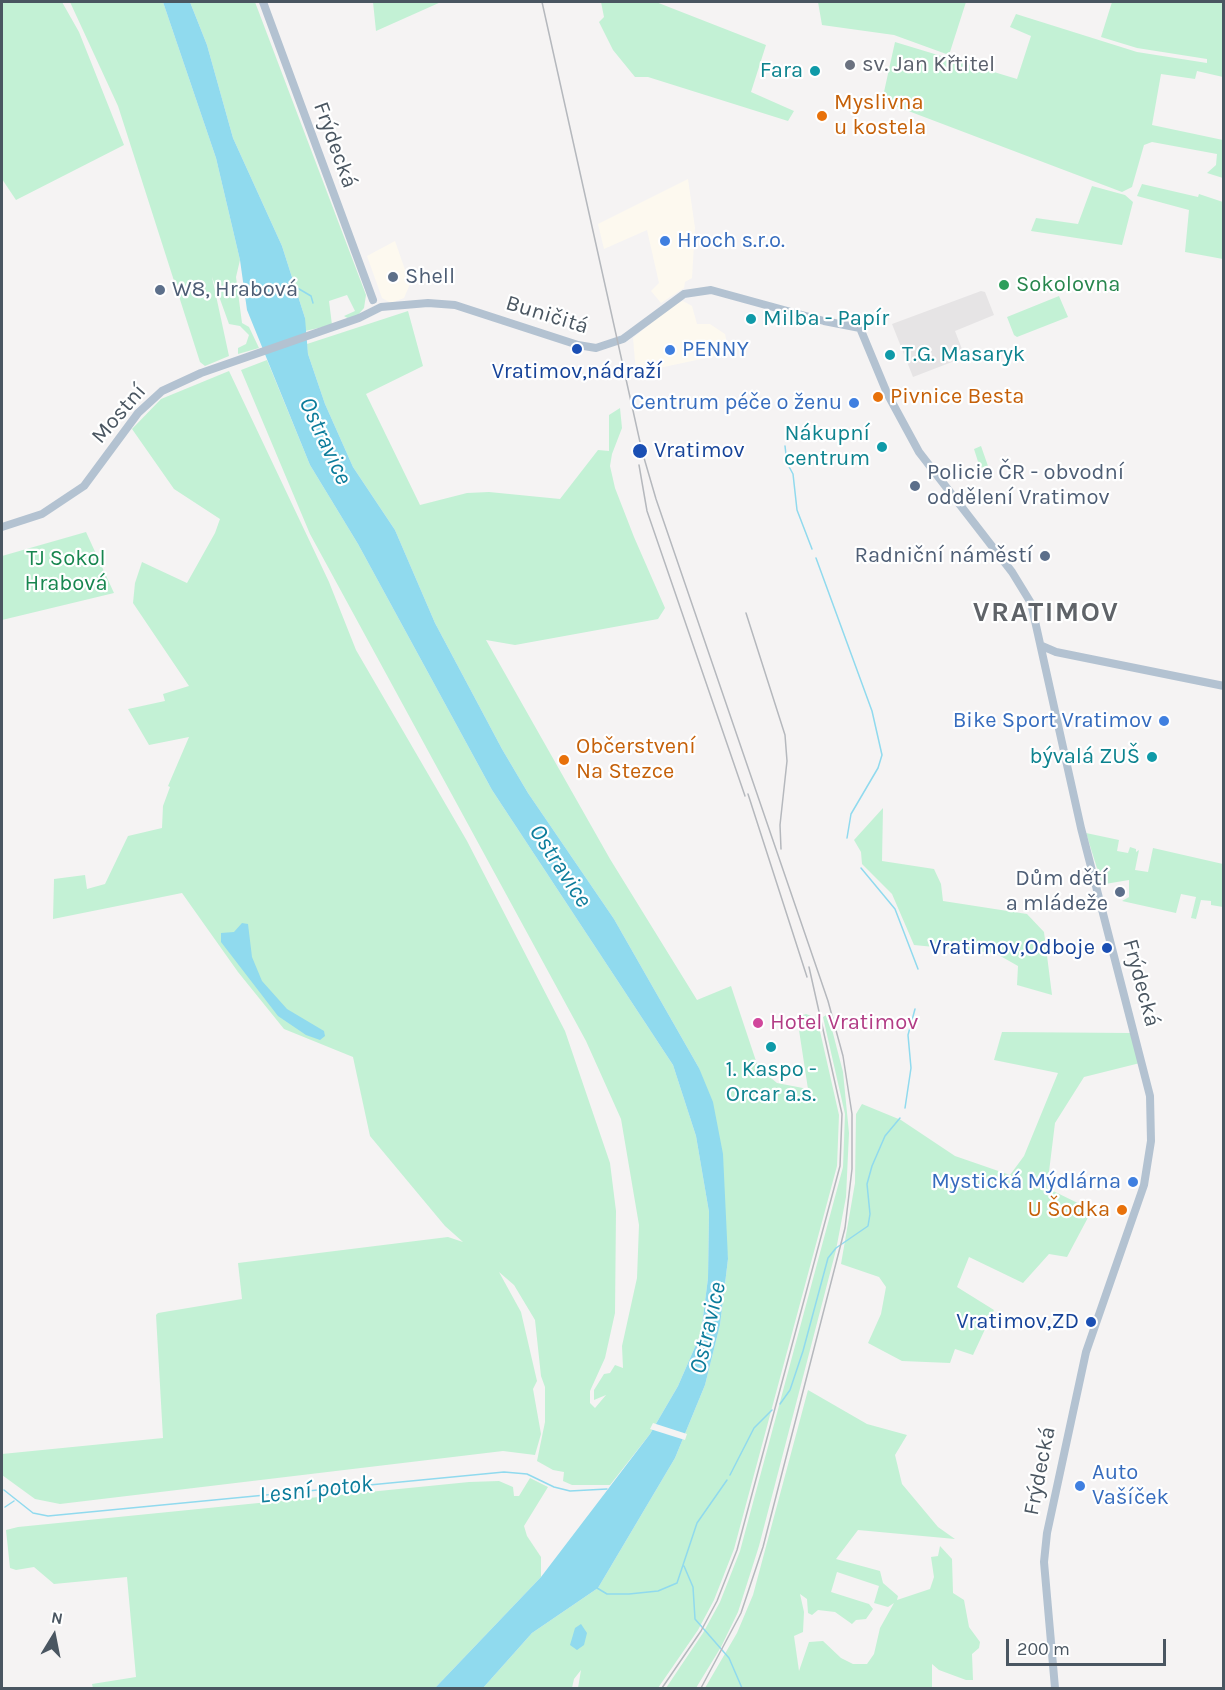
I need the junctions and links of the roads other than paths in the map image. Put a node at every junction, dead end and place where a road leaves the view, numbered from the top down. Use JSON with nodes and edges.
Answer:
{"nodes":[{"id":1,"x":263,"y":2,"type":"edge"},
{"id":2,"x":373,"y":300,"type":"junction"},
{"id":3,"x":381,"y":307,"type":"junction"},
{"id":4,"x":372,"y":310,"type":"junction"},
{"id":5,"x":861,"y":330,"type":"joint"},
{"id":6,"x":2,"y":527,"type":"edge"},
{"id":7,"x":1042,"y":646,"type":"junction"},
{"id":8,"x":1224,"y":686,"type":"edge"},
{"id":9,"x":1055,"y":1689,"type":"edge"}],
"edges":[{"from":1,"to":2,"type":"main road","name":"Frýdecká"},
{"from":2,"to":3,"type":"main road"},
{"from":2,"to":4,"type":"main road"},
{"from":3,"to":4,"type":"main road"},
{"from":3,"to":5,"type":"main road","name":"Buničitá"},
{"from":4,"to":6,"type":"main road","name":"Mostní"},
{"from":5,"to":7,"type":"main road","name":"Frýdecká"},
{"from":7,"to":8,"type":"main road"},
{"from":7,"to":9,"type":"main road","name":"Frýdecká"}]}
